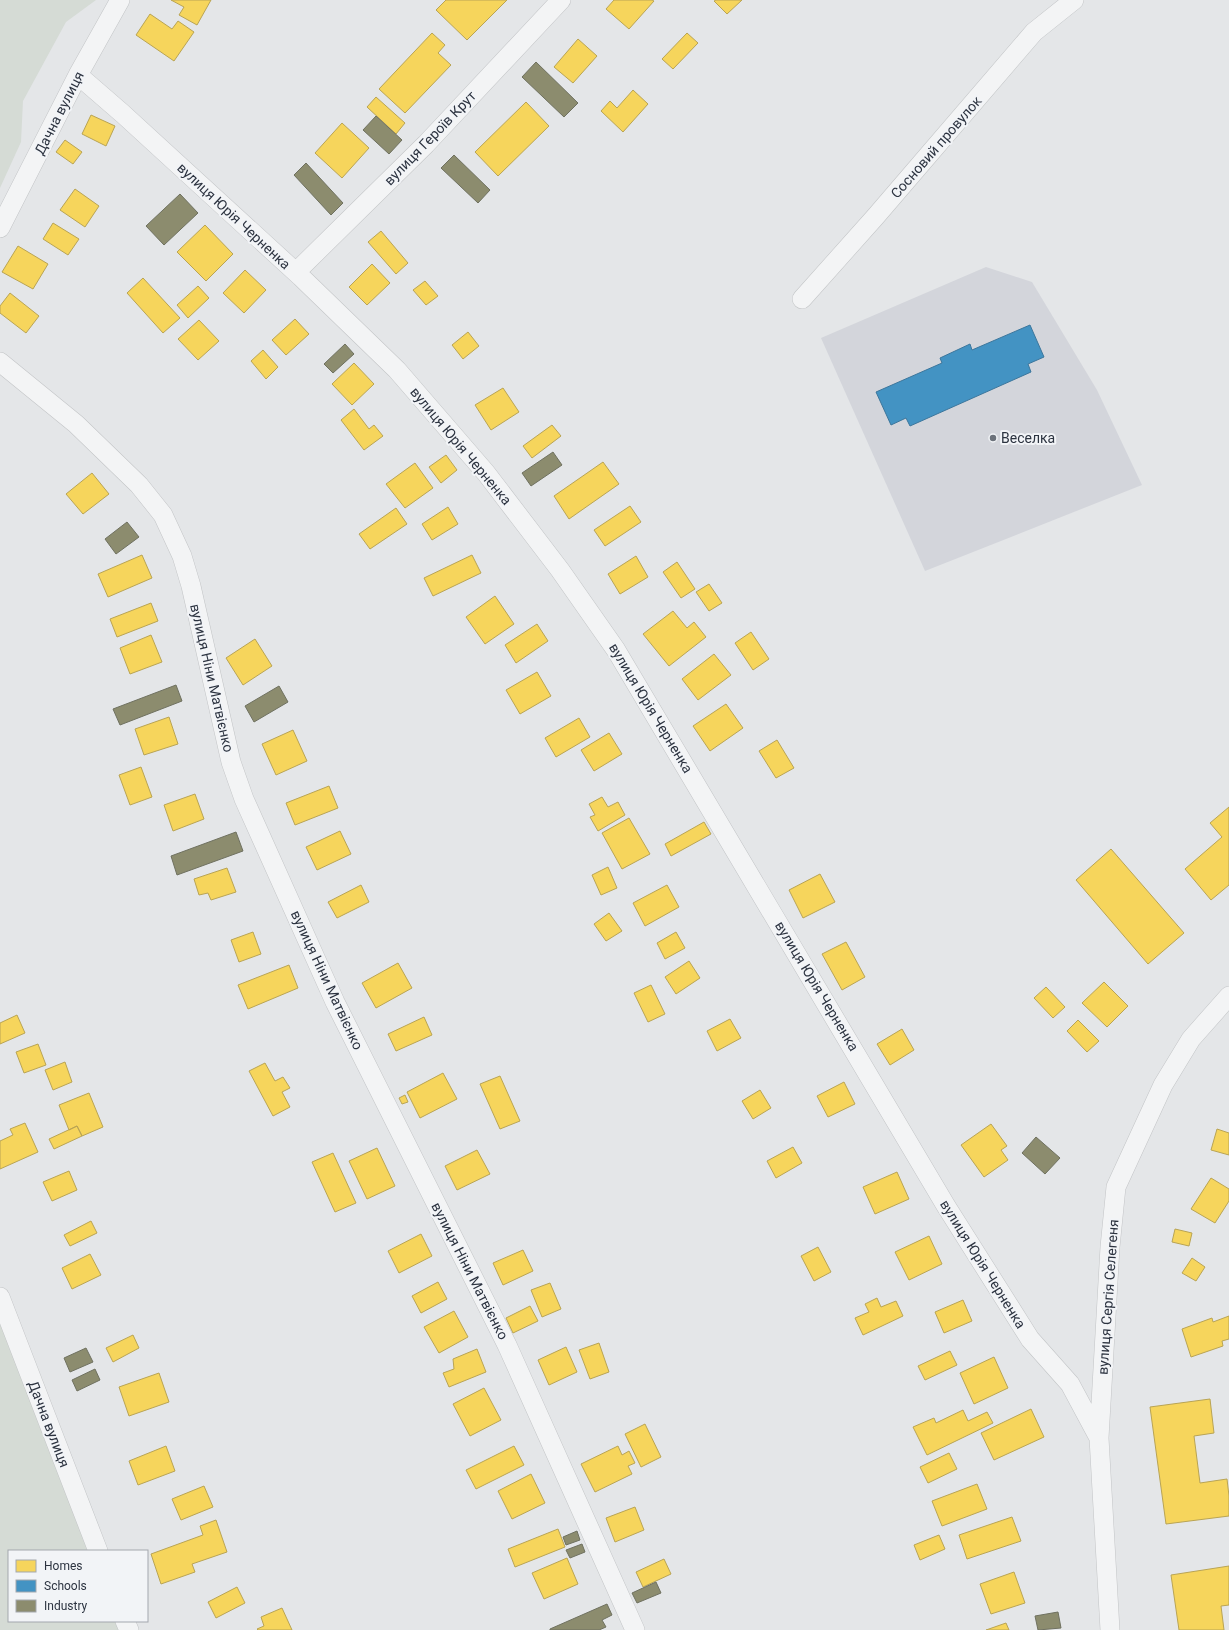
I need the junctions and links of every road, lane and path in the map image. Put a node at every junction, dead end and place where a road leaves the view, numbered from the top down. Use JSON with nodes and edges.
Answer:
{"nodes":[{"id":1,"x":120,"y":0,"type":"edge"},
{"id":2,"x":561,"y":0,"type":"edge"},
{"id":3,"x":1074,"y":0,"type":"edge"},
{"id":4,"x":78,"y":76,"type":"junction"},
{"id":5,"x":0,"y":228,"type":"edge"},
{"id":6,"x":296,"y":272,"type":"junction"},
{"id":7,"x":802,"y":299,"type":"dead end"},
{"id":8,"x":0,"y":362,"type":"edge"},
{"id":9,"x":1229,"y":996,"type":"edge"},
{"id":10,"x":0,"y":1297,"type":"edge"},
{"id":11,"x":1099,"y":1438,"type":"junction"},
{"id":12,"x":98,"y":1550,"type":"edge"},
{"id":13,"x":635,"y":1630,"type":"edge"},
{"id":14,"x":1110,"y":1630,"type":"edge"}],
"edges":[{"from":1,"to":4,"type":"street","name":"Дачна вулиця"},
{"from":2,"to":6,"type":"street","name":"вулиця Героїв Крут"},
{"from":3,"to":7,"type":"street","name":"Сосновий провулок"},
{"from":4,"to":5,"type":"street","name":"Дачна вулиця"},
{"from":4,"to":6,"type":"street","name":"вулиця Юрія Черненка"},
{"from":6,"to":11,"type":"street","name":"вулиця Юрія Черненка"},
{"from":8,"to":13,"type":"street","name":"вулиця Ніни Матвієнко"},
{"from":9,"to":11,"type":"street","name":"вулиця Сергія Селегеня"},
{"from":10,"to":12,"type":"street","name":"Дачна вулиця"},
{"from":11,"to":14,"type":"street","name":"вулиця Сергія Селегеня"}]}
